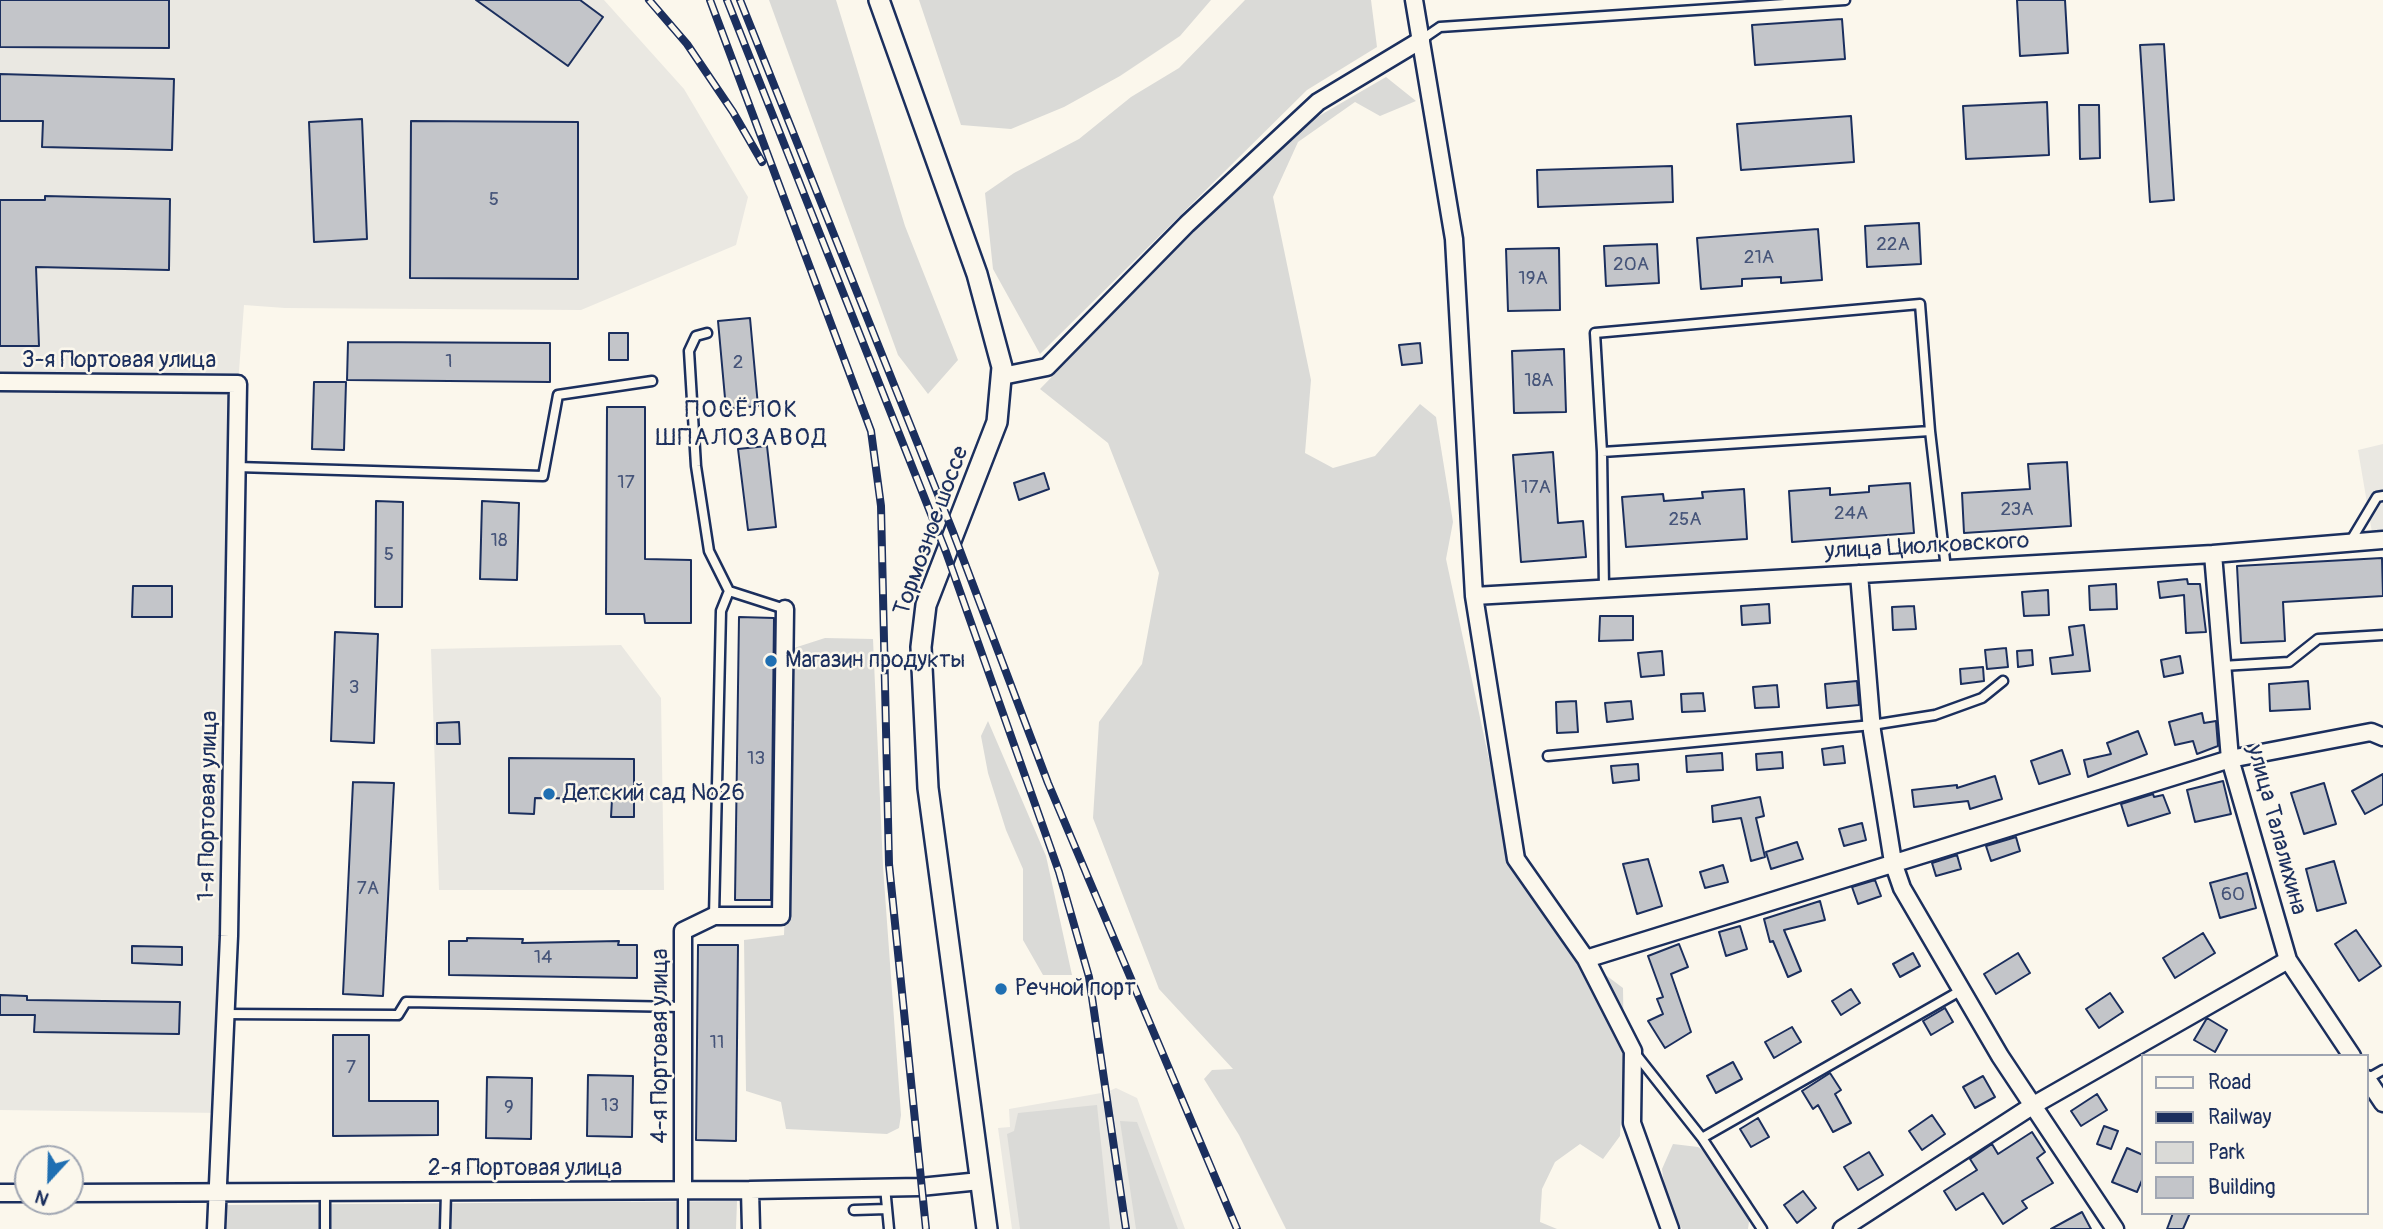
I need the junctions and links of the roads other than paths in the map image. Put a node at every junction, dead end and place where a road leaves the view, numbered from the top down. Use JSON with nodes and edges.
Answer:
{"nodes":[{"id":1,"x":879,"y":0,"type":"edge"},
{"id":2,"x":1414,"y":0,"type":"edge"},
{"id":3,"x":1845,"y":0,"type":"edge"},
{"id":4,"x":1421,"y":40,"type":"junction"},
{"id":5,"x":707,"y":333,"type":"dead end"},
{"id":6,"x":1002,"y":376,"type":"junction"},
{"id":7,"x":652,"y":382,"type":"dead end"},
{"id":8,"x":0,"y":383,"type":"edge"},
{"id":9,"x":238,"y":384,"type":"joint"},
{"id":10,"x":1930,"y":431,"type":"junction"},
{"id":11,"x":1602,"y":452,"type":"junction"},
{"id":12,"x":237,"y":467,"type":"junction"},
{"id":13,"x":2383,"y":496,"type":"edge"},
{"id":14,"x":2383,"y":540,"type":"edge"},
{"id":15,"x":2348,"y":545,"type":"junction"},
{"id":16,"x":2213,"y":555,"type":"junction"},
{"id":17,"x":1946,"y":569,"type":"junction"},
{"id":18,"x":1859,"y":574,"type":"junction"},
{"id":19,"x":1604,"y":588,"type":"junction"},
{"id":20,"x":729,"y":591,"type":"junction"},
{"id":21,"x":1474,"y":596,"type":"junction"},
{"id":22,"x":785,"y":609,"type":"joint"},
{"id":23,"x":2383,"y":635,"type":"edge"},
{"id":24,"x":2222,"y":666,"type":"junction"},
{"id":25,"x":2003,"y":681,"type":"dead end"},
{"id":26,"x":1872,"y":725,"type":"junction"},
{"id":27,"x":2383,"y":737,"type":"edge"},
{"id":28,"x":1548,"y":756,"type":"dead end"},
{"id":29,"x":2230,"y":759,"type":"junction"},
{"id":30,"x":1893,"y":862,"type":"junction"},
{"id":31,"x":714,"y":916,"type":"junction"},
{"id":32,"x":1586,"y":959,"type":"junction"},
{"id":33,"x":2288,"y":960,"type":"junction"},
{"id":34,"x":1960,"y":991,"type":"junction"},
{"id":35,"x":683,"y":1007,"type":"junction"},
{"id":36,"x":225,"y":1014,"type":"junction"},
{"id":37,"x":1633,"y":1051,"type":"junction"},
{"id":38,"x":2351,"y":1054,"type":"edge"},
{"id":39,"x":2369,"y":1082,"type":"edge"},
{"id":40,"x":2383,"y":1103,"type":"edge"},
{"id":41,"x":2032,"y":1106,"type":"junction"},
{"id":42,"x":1702,"y":1138,"type":"junction"},
{"id":43,"x":980,"y":1181,"type":"junction"},
{"id":44,"x":885,"y":1187,"type":"junction"},
{"id":45,"x":750,"y":1190,"type":"junction"},
{"id":46,"x":683,"y":1191,"type":"junction"},
{"id":47,"x":446,"y":1192,"type":"junction"},
{"id":48,"x":84,"y":1193,"type":"edge"},
{"id":49,"x":325,"y":1193,"type":"junction"},
{"id":50,"x":217,"y":1194,"type":"junction"},
{"id":51,"x":887,"y":1209,"type":"junction"},
{"id":52,"x":854,"y":1210,"type":"dead end"},
{"id":53,"x":216,"y":1229,"type":"edge"},
{"id":54,"x":325,"y":1229,"type":"edge"},
{"id":55,"x":445,"y":1229,"type":"edge"},
{"id":56,"x":683,"y":1229,"type":"edge"},
{"id":57,"x":751,"y":1229,"type":"edge"},
{"id":58,"x":889,"y":1229,"type":"edge"},
{"id":59,"x":986,"y":1229,"type":"edge"},
{"id":60,"x":1671,"y":1229,"type":"edge"},
{"id":61,"x":1762,"y":1229,"type":"edge"},
{"id":62,"x":1842,"y":1229,"type":"edge"},
{"id":63,"x":2115,"y":1229,"type":"edge"}],
"edges":[{"from":1,"to":6,"type":"street","name":"Тормозное шоссе"},
{"from":2,"to":4,"type":"street"},
{"from":3,"to":4,"type":"lane"},
{"from":4,"to":6,"type":"street"},
{"from":4,"to":21,"type":"street"},
{"from":5,"to":20,"type":"lane"},
{"from":6,"to":43,"type":"street","name":"Тормозное шоссе"},
{"from":7,"to":12,"type":"lane"},
{"from":8,"to":9,"type":"street","name":"3-я Портовая улица"},
{"from":9,"to":12,"type":"street","name":"1-я Портовая улица"},
{"from":10,"to":11,"type":"lane"},
{"from":10,"to":11,"type":"lane"},
{"from":10,"to":17,"type":"lane"},
{"from":11,"to":19,"type":"lane"},
{"from":12,"to":36,"type":"street","name":"1-я Портовая улица"},
{"from":13,"to":15,"type":"lane"},
{"from":14,"to":15,"type":"street","name":"улица Циолковского"},
{"from":15,"to":16,"type":"street","name":"улица Циолковского"},
{"from":16,"to":17,"type":"street","name":"улица Циолковского"},
{"from":16,"to":24,"type":"street","name":"улица Талалихина"},
{"from":17,"to":18,"type":"street","name":"улица Циолковского"},
{"from":18,"to":19,"type":"street","name":"улица Циолковского"},
{"from":18,"to":26,"type":"street"},
{"from":19,"to":21,"type":"street","name":"улица Циолковского"},
{"from":20,"to":22,"type":"lane"},
{"from":20,"to":31,"type":"lane"},
{"from":21,"to":32,"type":"street"},
{"from":22,"to":31,"type":"street","name":"4-я Портовая улица"},
{"from":23,"to":24,"type":"lane"},
{"from":24,"to":29,"type":"street","name":"улица Талалихина"},
{"from":25,"to":26,"type":"lane"},
{"from":26,"to":28,"type":"lane"},
{"from":26,"to":30,"type":"street"},
{"from":27,"to":29,"type":"street"},
{"from":29,"to":30,"type":"street"},
{"from":29,"to":33,"type":"street","name":"улица Талалихина"},
{"from":30,"to":32,"type":"street"},
{"from":30,"to":34,"type":"street"},
{"from":31,"to":35,"type":"street","name":"4-я Портовая улица"},
{"from":32,"to":37,"type":"street"},
{"from":33,"to":38,"type":"street","name":"улица Талалихина"},
{"from":33,"to":41,"type":"street"},
{"from":34,"to":41,"type":"street"},
{"from":34,"to":42,"type":"lane"},
{"from":35,"to":36,"type":"lane"},
{"from":35,"to":46,"type":"street","name":"4-я Портовая улица"},
{"from":36,"to":50,"type":"street","name":"1-я Портовая улица"},
{"from":37,"to":42,"type":"lane"},
{"from":37,"to":60,"type":"street"},
{"from":39,"to":40,"type":"street"},
{"from":41,"to":62,"type":"street"},
{"from":41,"to":63,"type":"street"},
{"from":42,"to":61,"type":"lane"},
{"from":43,"to":44,"type":"street","name":"2-я Портовая улица"},
{"from":43,"to":59,"type":"street","name":"Тормозное шоссе"},
{"from":44,"to":45,"type":"street","name":"2-я Портовая улица"},
{"from":44,"to":51,"type":"lane"},
{"from":45,"to":46,"type":"street","name":"2-я Портовая улица"},
{"from":45,"to":57,"type":"street"},
{"from":46,"to":47,"type":"street","name":"2-я Портовая улица"},
{"from":46,"to":56,"type":"lane"},
{"from":47,"to":49,"type":"street","name":"2-я Портовая улица"},
{"from":47,"to":55,"type":"lane"},
{"from":48,"to":50,"type":"street","name":"2-я Портовая улица"},
{"from":49,"to":50,"type":"street","name":"2-я Портовая улица"},
{"from":49,"to":54,"type":"lane"},
{"from":50,"to":53,"type":"street","name":"1-я Портовая улица"},
{"from":51,"to":52,"type":"lane"},
{"from":51,"to":58,"type":"lane"}]}
